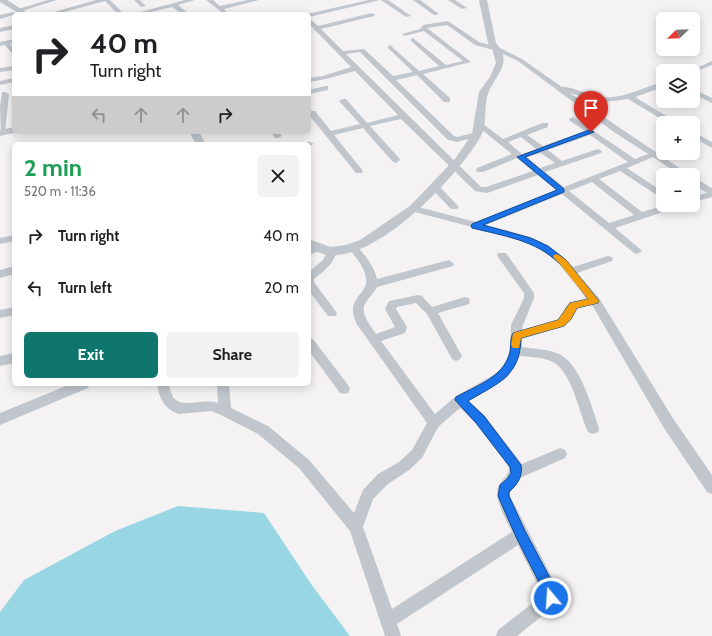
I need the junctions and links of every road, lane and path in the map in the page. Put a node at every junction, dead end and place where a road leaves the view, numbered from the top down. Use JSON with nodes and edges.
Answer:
{"nodes":[{"id":1,"x":54,"y":0,"type":"edge"},
{"id":2,"x":103,"y":0,"type":"edge"},
{"id":3,"x":107,"y":0,"type":"edge"},
{"id":4,"x":137,"y":0,"type":"edge"},
{"id":5,"x":192,"y":0,"type":"edge"},
{"id":6,"x":209,"y":0,"type":"edge"},
{"id":7,"x":256,"y":0,"type":"edge"},
{"id":8,"x":377,"y":0,"type":"edge"},
{"id":9,"x":384,"y":0,"type":"edge"},
{"id":10,"x":416,"y":0,"type":"edge"},
{"id":11,"x":451,"y":0,"type":"edge"},
{"id":12,"x":483,"y":0,"type":"edge"},
{"id":13,"x":489,"y":0,"type":"edge"},
{"id":14,"x":2,"y":1,"type":"edge"},
{"id":15,"x":359,"y":2,"type":"edge"},
{"id":16,"x":174,"y":5,"type":"junction"},
{"id":17,"x":143,"y":6,"type":"dead end"},
{"id":18,"x":219,"y":8,"type":"junction"},
{"id":19,"x":464,"y":8,"type":"dead end"},
{"id":20,"x":18,"y":12,"type":"edge"},
{"id":21,"x":22,"y":12,"type":"edge"},
{"id":22,"x":58,"y":12,"type":"edge"},
{"id":23,"x":119,"y":12,"type":"edge"},
{"id":24,"x":144,"y":12,"type":"edge"},
{"id":25,"x":183,"y":12,"type":"edge"},
{"id":26,"x":224,"y":12,"type":"edge"},
{"id":27,"x":12,"y":14,"type":"edge"},
{"id":28,"x":436,"y":14,"type":"dead end"},
{"id":29,"x":311,"y":15,"type":"edge"},
{"id":30,"x":372,"y":15,"type":"dead end"},
{"id":31,"x":408,"y":16,"type":"dead end"},
{"id":32,"x":0,"y":17,"type":"edge"},
{"id":33,"x":311,"y":22,"type":"edge"},
{"id":34,"x":12,"y":27,"type":"edge"},
{"id":35,"x":317,"y":28,"type":"junction"},
{"id":36,"x":424,"y":28,"type":"junction"},
{"id":37,"x":0,"y":30,"type":"edge"},
{"id":38,"x":405,"y":34,"type":"dead end"},
{"id":39,"x":413,"y":40,"type":"dead end"},
{"id":40,"x":390,"y":47,"type":"dead end"},
{"id":41,"x":496,"y":47,"type":"junction"},
{"id":42,"x":343,"y":53,"type":"junction"},
{"id":43,"x":520,"y":60,"type":"junction"},
{"id":44,"x":500,"y":63,"type":"junction"},
{"id":45,"x":712,"y":63,"type":"edge"},
{"id":46,"x":444,"y":67,"type":"junction"},
{"id":47,"x":12,"y":68,"type":"edge"},
{"id":48,"x":356,"y":68,"type":"junction"},
{"id":49,"x":700,"y":68,"type":"edge"},
{"id":50,"x":0,"y":70,"type":"edge"},
{"id":51,"x":418,"y":73,"type":"junction"},
{"id":52,"x":391,"y":79,"type":"junction"},
{"id":53,"x":12,"y":80,"type":"edge"},
{"id":54,"x":311,"y":80,"type":"edge"},
{"id":55,"x":548,"y":80,"type":"junction"},
{"id":56,"x":0,"y":83,"type":"edge"},
{"id":57,"x":656,"y":87,"type":"edge"},
{"id":58,"x":325,"y":88,"type":"dead end"},
{"id":59,"x":311,"y":92,"type":"edge"},
{"id":60,"x":12,"y":93,"type":"edge"},
{"id":61,"x":2,"y":94,"type":"edge"},
{"id":62,"x":700,"y":95,"type":"edge"},
{"id":63,"x":630,"y":97,"type":"junction"},
{"id":64,"x":447,"y":100,"type":"dead end"},
{"id":65,"x":343,"y":101,"type":"dead end"},
{"id":66,"x":712,"y":101,"type":"edge"},
{"id":67,"x":312,"y":113,"type":"dead end"},
{"id":68,"x":403,"y":116,"type":"junction"},
{"id":69,"x":662,"y":116,"type":"edge"},
{"id":70,"x":573,"y":119,"type":"dead end"},
{"id":71,"x":479,"y":123,"type":"junction"},
{"id":72,"x":365,"y":125,"type":"junction"},
{"id":73,"x":545,"y":125,"type":"dead end"},
{"id":74,"x":12,"y":130,"type":"edge"},
{"id":75,"x":0,"y":132,"type":"edge"},
{"id":76,"x":591,"y":132,"type":"junction"},
{"id":77,"x":329,"y":134,"type":"junction"},
{"id":78,"x":477,"y":134,"type":"junction"},
{"id":79,"x":522,"y":134,"type":"junction"},
{"id":80,"x":700,"y":138,"type":"edge"},
{"id":81,"x":502,"y":142,"type":"junction"},
{"id":82,"x":709,"y":144,"type":"edge"},
{"id":83,"x":541,"y":149,"type":"junction"},
{"id":84,"x":598,"y":151,"type":"dead end"},
{"id":85,"x":656,"y":155,"type":"joint"},
{"id":86,"x":519,"y":156,"type":"junction"},
{"id":87,"x":396,"y":160,"type":"dead end"},
{"id":88,"x":664,"y":160,"type":"edge"},
{"id":89,"x":634,"y":162,"type":"junction"},
{"id":90,"x":560,"y":163,"type":"junction"},
{"id":91,"x":454,"y":166,"type":"junction"},
{"id":92,"x":620,"y":167,"type":"junction"},
{"id":93,"x":676,"y":168,"type":"edge"},
{"id":94,"x":480,"y":170,"type":"dead end"},
{"id":95,"x":359,"y":171,"type":"dead end"},
{"id":96,"x":538,"y":171,"type":"junction"},
{"id":97,"x":592,"y":178,"type":"junction"},
{"id":98,"x":700,"y":185,"type":"edge"},
{"id":99,"x":435,"y":188,"type":"junction"},
{"id":100,"x":562,"y":190,"type":"junction"},
{"id":101,"x":656,"y":191,"type":"edge"},
{"id":102,"x":712,"y":193,"type":"edge"},
{"id":103,"x":700,"y":197,"type":"edge"},
{"id":104,"x":454,"y":207,"type":"dead end"},
{"id":105,"x":414,"y":209,"type":"junction"},
{"id":106,"x":656,"y":211,"type":"edge"},
{"id":107,"x":641,"y":216,"type":"junction"},
{"id":108,"x":475,"y":226,"type":"junction"},
{"id":109,"x":607,"y":227,"type":"junction"},
{"id":110,"x":12,"y":238,"type":"edge"},
{"id":111,"x":0,"y":241,"type":"edge"},
{"id":112,"x":311,"y":244,"type":"edge"},
{"id":113,"x":353,"y":247,"type":"junction"},
{"id":114,"x":326,"y":249,"type":"junction"},
{"id":115,"x":637,"y":251,"type":"dead end"},
{"id":116,"x":311,"y":252,"type":"edge"},
{"id":117,"x":502,"y":255,"type":"dead end"},
{"id":118,"x":608,"y":259,"type":"dead end"},
{"id":119,"x":449,"y":264,"type":"dead end"},
{"id":120,"x":12,"y":271,"type":"edge"},
{"id":121,"x":571,"y":271,"type":"junction"},
{"id":122,"x":0,"y":274,"type":"edge"},
{"id":123,"x":311,"y":276,"type":"edge"},
{"id":124,"x":372,"y":284,"type":"junction"},
{"id":125,"x":311,"y":286,"type":"edge"},
{"id":126,"x":465,"y":301,"type":"dead end"},
{"id":127,"x":595,"y":301,"type":"junction"},
{"id":128,"x":12,"y":311,"type":"edge"},
{"id":129,"x":431,"y":311,"type":"junction"},
{"id":130,"x":332,"y":313,"type":"dead end"},
{"id":131,"x":0,"y":314,"type":"edge"},
{"id":132,"x":516,"y":336,"type":"junction"},
{"id":133,"x":374,"y":340,"type":"junction"},
{"id":134,"x":311,"y":345,"type":"edge"},
{"id":135,"x":516,"y":351,"type":"junction"},
{"id":136,"x":456,"y":356,"type":"dead end"},
{"id":137,"x":12,"y":358,"type":"edge"},
{"id":138,"x":0,"y":361,"type":"edge"},
{"id":139,"x":79,"y":386,"type":"edge"},
{"id":140,"x":163,"y":386,"type":"edge"},
{"id":141,"x":224,"y":386,"type":"edge"},
{"id":142,"x":344,"y":389,"type":"dead end"},
{"id":143,"x":460,"y":400,"type":"junction"},
{"id":144,"x":225,"y":411,"type":"junction"},
{"id":145,"x":0,"y":418,"type":"edge"},
{"id":146,"x":434,"y":423,"type":"junction"},
{"id":147,"x":593,"y":428,"type":"dead end"},
{"id":148,"x":560,"y":454,"type":"dead end"},
{"id":149,"x":517,"y":473,"type":"junction"},
{"id":150,"x":712,"y":487,"type":"edge"},
{"id":151,"x":356,"y":527,"type":"junction"},
{"id":152,"x":521,"y":535,"type":"junction"},
{"id":153,"x":388,"y":621,"type":"junction"},
{"id":154,"x":393,"y":636,"type":"edge"},
{"id":155,"x":504,"y":636,"type":"edge"}],
"edges":[{"from":1,"to":21,"type":"street"},
{"from":2,"to":22,"type":"street"},
{"from":3,"to":23,"type":"street"},
{"from":4,"to":17,"type":"street"},
{"from":5,"to":16,"type":"street"},
{"from":6,"to":18,"type":"street"},
{"from":7,"to":18,"type":"street"},
{"from":8,"to":15,"type":"street"},
{"from":9,"to":31,"type":"street"},
{"from":10,"to":28,"type":"street"},
{"from":11,"to":19,"type":"street"},
{"from":12,"to":41,"type":"street"},
{"from":13,"to":41,"type":"street"},
{"from":14,"to":20,"type":"street"},
{"from":15,"to":29,"type":"street"},
{"from":16,"to":24,"type":"street"},
{"from":16,"to":25,"type":"street"},
{"from":18,"to":26,"type":"street"},
{"from":27,"to":32,"type":"street"},
{"from":30,"to":35,"type":"street"},
{"from":33,"to":35,"type":"street"},
{"from":34,"to":37,"type":"street"},
{"from":35,"to":42,"type":"street"},
{"from":36,"to":38,"type":"street"},
{"from":36,"to":41,"type":"street"},
{"from":36,"to":46,"type":"street"},
{"from":39,"to":46,"type":"street"},
{"from":40,"to":51,"type":"street"},
{"from":41,"to":43,"type":"street"},
{"from":41,"to":44,"type":"street"},
{"from":42,"to":48,"type":"street"},
{"from":42,"to":52,"type":"street"},
{"from":43,"to":44,"type":"street"},
{"from":43,"to":55,"type":"street"},
{"from":44,"to":71,"type":"street"},
{"from":45,"to":49,"type":"street"},
{"from":46,"to":51,"type":"street"},
{"from":47,"to":50,"type":"street"},
{"from":48,"to":54,"type":"street"},
{"from":48,"to":68,"type":"street"},
{"from":51,"to":52,"type":"street"},
{"from":51,"to":64,"type":"street"},
{"from":52,"to":78,"type":"street"},
{"from":53,"to":56,"type":"street"},
{"from":55,"to":63,"type":"street"},
{"from":55,"to":85,"type":"street"},
{"from":57,"to":63,"type":"street"},
{"from":58,"to":59,"type":"street"},
{"from":60,"to":61,"type":"street"},
{"from":61,"to":75,"type":"street"},
{"from":62,"to":66,"type":"street"},
{"from":63,"to":69,"type":"street"},
{"from":65,"to":72,"type":"street"},
{"from":67,"to":77,"type":"street"},
{"from":68,"to":72,"type":"street"},
{"from":68,"to":91,"type":"street"},
{"from":70,"to":76,"type":"street"},
{"from":71,"to":78,"type":"street"},
{"from":71,"to":81,"type":"street"},
{"from":72,"to":77,"type":"street"},
{"from":72,"to":87,"type":"street"},
{"from":73,"to":79,"type":"street"},
{"from":74,"to":75,"type":"street"},
{"from":76,"to":83,"type":"street"},
{"from":76,"to":89,"type":"street"},
{"from":77,"to":95,"type":"street"},
{"from":78,"to":91,"type":"street"},
{"from":79,"to":81,"type":"street"},
{"from":79,"to":83,"type":"street"},
{"from":80,"to":82,"type":"street"},
{"from":81,"to":86,"type":"street"},
{"from":83,"to":86,"type":"street"},
{"from":83,"to":90,"type":"street"},
{"from":84,"to":90,"type":"street"},
{"from":85,"to":89,"type":"street"},
{"from":86,"to":94,"type":"street"},
{"from":86,"to":96,"type":"street"},
{"from":88,"to":93,"type":"street"},
{"from":89,"to":92,"type":"street"},
{"from":90,"to":96,"type":"street"},
{"from":91,"to":96,"type":"street"},
{"from":91,"to":99,"type":"street"},
{"from":92,"to":97,"type":"street"},
{"from":92,"to":101,"type":"street"},
{"from":96,"to":100,"type":"street"},
{"from":97,"to":100,"type":"street"},
{"from":97,"to":107,"type":"street"},
{"from":98,"to":102,"type":"street"},
{"from":99,"to":104,"type":"street"},
{"from":99,"to":105,"type":"street"},
{"from":100,"to":108,"type":"street"},
{"from":100,"to":109,"type":"street"},
{"from":102,"to":103,"type":"street"},
{"from":105,"to":108,"type":"street"},
{"from":105,"to":113,"type":"street"},
{"from":106,"to":107,"type":"street"},
{"from":107,"to":109,"type":"street"},
{"from":108,"to":121,"type":"street"},
{"from":109,"to":115,"type":"street"},
{"from":110,"to":111,"type":"street"},
{"from":112,"to":114,"type":"street"},
{"from":113,"to":114,"type":"street"},
{"from":113,"to":124,"type":"street"},
{"from":114,"to":116,"type":"street"},
{"from":114,"to":123,"type":"street"},
{"from":117,"to":132,"type":"street"},
{"from":118,"to":121,"type":"street"},
{"from":119,"to":124,"type":"street"},
{"from":120,"to":122,"type":"street"},
{"from":121,"to":127,"type":"street"},
{"from":124,"to":133,"type":"street"},
{"from":125,"to":130,"type":"street"},
{"from":126,"to":129,"type":"street"},
{"from":127,"to":132,"type":"street"},
{"from":127,"to":150,"type":"street"},
{"from":128,"to":131,"type":"street"},
{"from":129,"to":133,"type":"street"},
{"from":129,"to":136,"type":"street"},
{"from":132,"to":135,"type":"street"},
{"from":133,"to":146,"type":"street"},
{"from":134,"to":142,"type":"street"},
{"from":135,"to":143,"type":"street"},
{"from":135,"to":147,"type":"street"},
{"from":137,"to":138,"type":"street"},
{"from":139,"to":145,"type":"street"},
{"from":140,"to":144,"type":"street"},
{"from":141,"to":144,"type":"street"},
{"from":143,"to":146,"type":"street"},
{"from":143,"to":149,"type":"street"},
{"from":144,"to":151,"type":"street"},
{"from":146,"to":151,"type":"street"},
{"from":148,"to":149,"type":"street"},
{"from":149,"to":152,"type":"street"},
{"from":151,"to":153,"type":"street"},
{"from":152,"to":153,"type":"street"},
{"from":152,"to":155,"type":"street"},
{"from":153,"to":154,"type":"street"}]}
